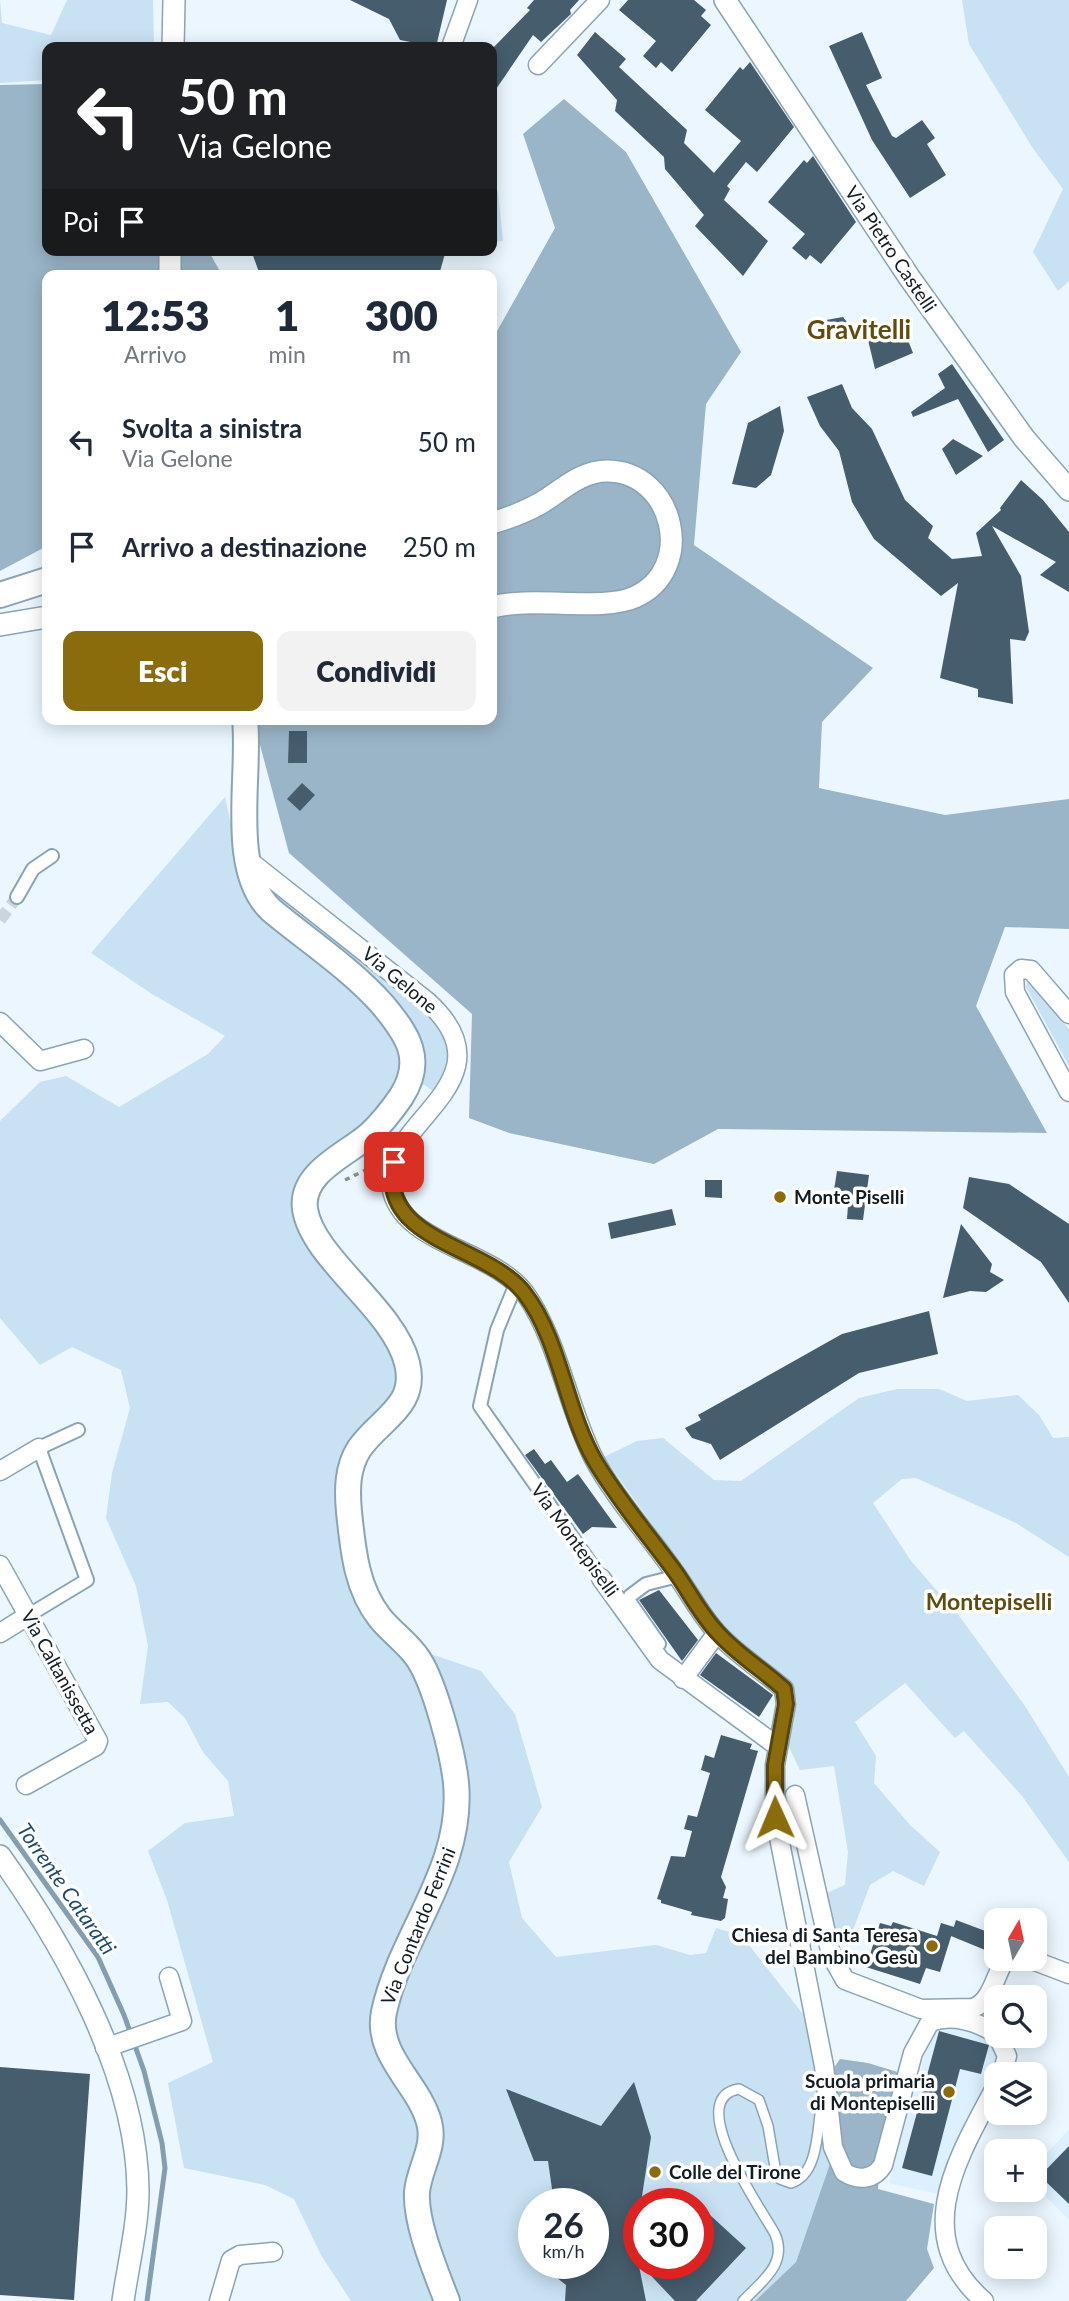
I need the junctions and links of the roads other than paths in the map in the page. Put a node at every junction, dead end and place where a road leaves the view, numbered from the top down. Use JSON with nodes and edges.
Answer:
{"nodes":[{"id":1,"x":174,"y":0,"type":"edge"},
{"id":2,"x":468,"y":0,"type":"edge"},
{"id":3,"x":600,"y":0,"type":"edge"},
{"id":4,"x":724,"y":0,"type":"edge"},
{"id":5,"x":173,"y":42,"type":"edge"},
{"id":6,"x":453,"y":42,"type":"edge"},
{"id":7,"x":538,"y":65,"type":"dead end"},
{"id":8,"x":1069,"y":490,"type":"edge"},
{"id":9,"x":497,"y":521,"type":"edge"},
{"id":10,"x":42,"y":582,"type":"edge"},
{"id":11,"x":0,"y":595,"type":"edge"},
{"id":12,"x":497,"y":606,"type":"edge"},
{"id":13,"x":42,"y":618,"type":"edge"},
{"id":14,"x":0,"y":625,"type":"edge"},
{"id":15,"x":245,"y":725,"type":"edge"},
{"id":16,"x":52,"y":856,"type":"dead end"},
{"id":17,"x":247,"y":859,"type":"junction"},
{"id":18,"x":17,"y":897,"type":"tunnel mouth"},
{"id":19,"x":1069,"y":1014,"type":"edge"},
{"id":20,"x":0,"y":1021,"type":"edge"},
{"id":21,"x":84,"y":1049,"type":"dead end"},
{"id":22,"x":1069,"y":1093,"type":"edge"},
{"id":23,"x":516,"y":1284,"type":"junction"},
{"id":24,"x":78,"y":1430,"type":"dead end"},
{"id":25,"x":39,"y":1448,"type":"junction"},
{"id":26,"x":0,"y":1471,"type":"edge"},
{"id":27,"x":0,"y":1564,"type":"edge"},
{"id":28,"x":678,"y":1576,"type":"junction"},
{"id":29,"x":601,"y":1578,"type":"joint"},
{"id":30,"x":29,"y":1615,"type":"junction"},
{"id":31,"x":0,"y":1633,"type":"edge"},
{"id":32,"x":717,"y":1633,"type":"junction"},
{"id":33,"x":660,"y":1660,"type":"junction"},
{"id":34,"x":683,"y":1679,"type":"junction"},
{"id":35,"x":777,"y":1746,"type":"junction"},
{"id":36,"x":26,"y":1785,"type":"dead end"},
{"id":37,"x":795,"y":1795,"type":"dead end"},
{"id":38,"x":0,"y":1856,"type":"edge"},
{"id":39,"x":1047,"y":1966,"type":"edge"},
{"id":40,"x":999,"y":1971,"type":"edge"},
{"id":41,"x":1069,"y":1975,"type":"edge"},
{"id":42,"x":169,"y":1977,"type":"dead end"},
{"id":43,"x":936,"y":2014,"type":"junction"},
{"id":44,"x":984,"y":2030,"type":"edge"},
{"id":45,"x":112,"y":2045,"type":"junction"},
{"id":46,"x":825,"y":2083,"type":"junction"},
{"id":47,"x":984,"y":2109,"type":"edge"},
{"id":48,"x":273,"y":2252,"type":"dead end"},
{"id":49,"x":123,"y":2301,"type":"edge"},
{"id":50,"x":219,"y":2301,"type":"edge"},
{"id":51,"x":447,"y":2301,"type":"edge"},
{"id":52,"x":743,"y":2301,"type":"edge"},
{"id":53,"x":984,"y":2301,"type":"edge"}],
"edges":[{"from":1,"to":5,"type":"street"},
{"from":2,"to":6,"type":"street"},
{"from":3,"to":7,"type":"street"},
{"from":4,"to":8,"type":"street","name":"Via Pietro Castelli"},
{"from":9,"to":12,"type":"street"},
{"from":10,"to":11,"type":"main road"},
{"from":13,"to":14,"type":"street"},
{"from":15,"to":17,"type":"main road","name":"Via Contardo Ferrini"},
{"from":16,"to":18,"type":"street"},
{"from":17,"to":23,"type":"street","name":"Via Gelone"},
{"from":17,"to":51,"type":"main road","name":"Via Contardo Ferrini"},
{"from":19,"to":22,"type":"street"},
{"from":20,"to":21,"type":"street"},
{"from":23,"to":28,"type":"street","name":"Via Gelone"},
{"from":23,"to":29,"type":"street","name":"Via Montepiselli"},
{"from":24,"to":25,"type":"street"},
{"from":25,"to":26,"type":"street"},
{"from":25,"to":30,"type":"street"},
{"from":27,"to":30,"type":"street","name":"Via Caltanissetta"},
{"from":28,"to":32,"type":"street","name":"Via Gelone"},
{"from":28,"to":33,"type":"street"},
{"from":29,"to":33,"type":"street","name":"Via Montepiselli"},
{"from":30,"to":31,"type":"street"},
{"from":30,"to":36,"type":"street","name":"Via Caltanissetta"},
{"from":32,"to":34,"type":"street"},
{"from":32,"to":35,"type":"street","name":"Via Gelone"},
{"from":33,"to":34,"type":"street","name":"Via Montepiselli"},
{"from":34,"to":35,"type":"street","name":"Via Montepiselli"},
{"from":35,"to":46,"type":"street","name":"Via Gelone"},
{"from":37,"to":43,"type":"street"},
{"from":38,"to":45,"type":"street"},
{"from":39,"to":41,"type":"street"},
{"from":40,"to":43,"type":"street"},
{"from":42,"to":45,"type":"street"},
{"from":43,"to":44,"type":"street"},
{"from":43,"to":46,"type":"street","name":"Via Gelone"},
{"from":45,"to":49,"type":"street"},
{"from":46,"to":52,"type":"lane"},
{"from":47,"to":53,"type":"street"},
{"from":48,"to":50,"type":"street"}]}
